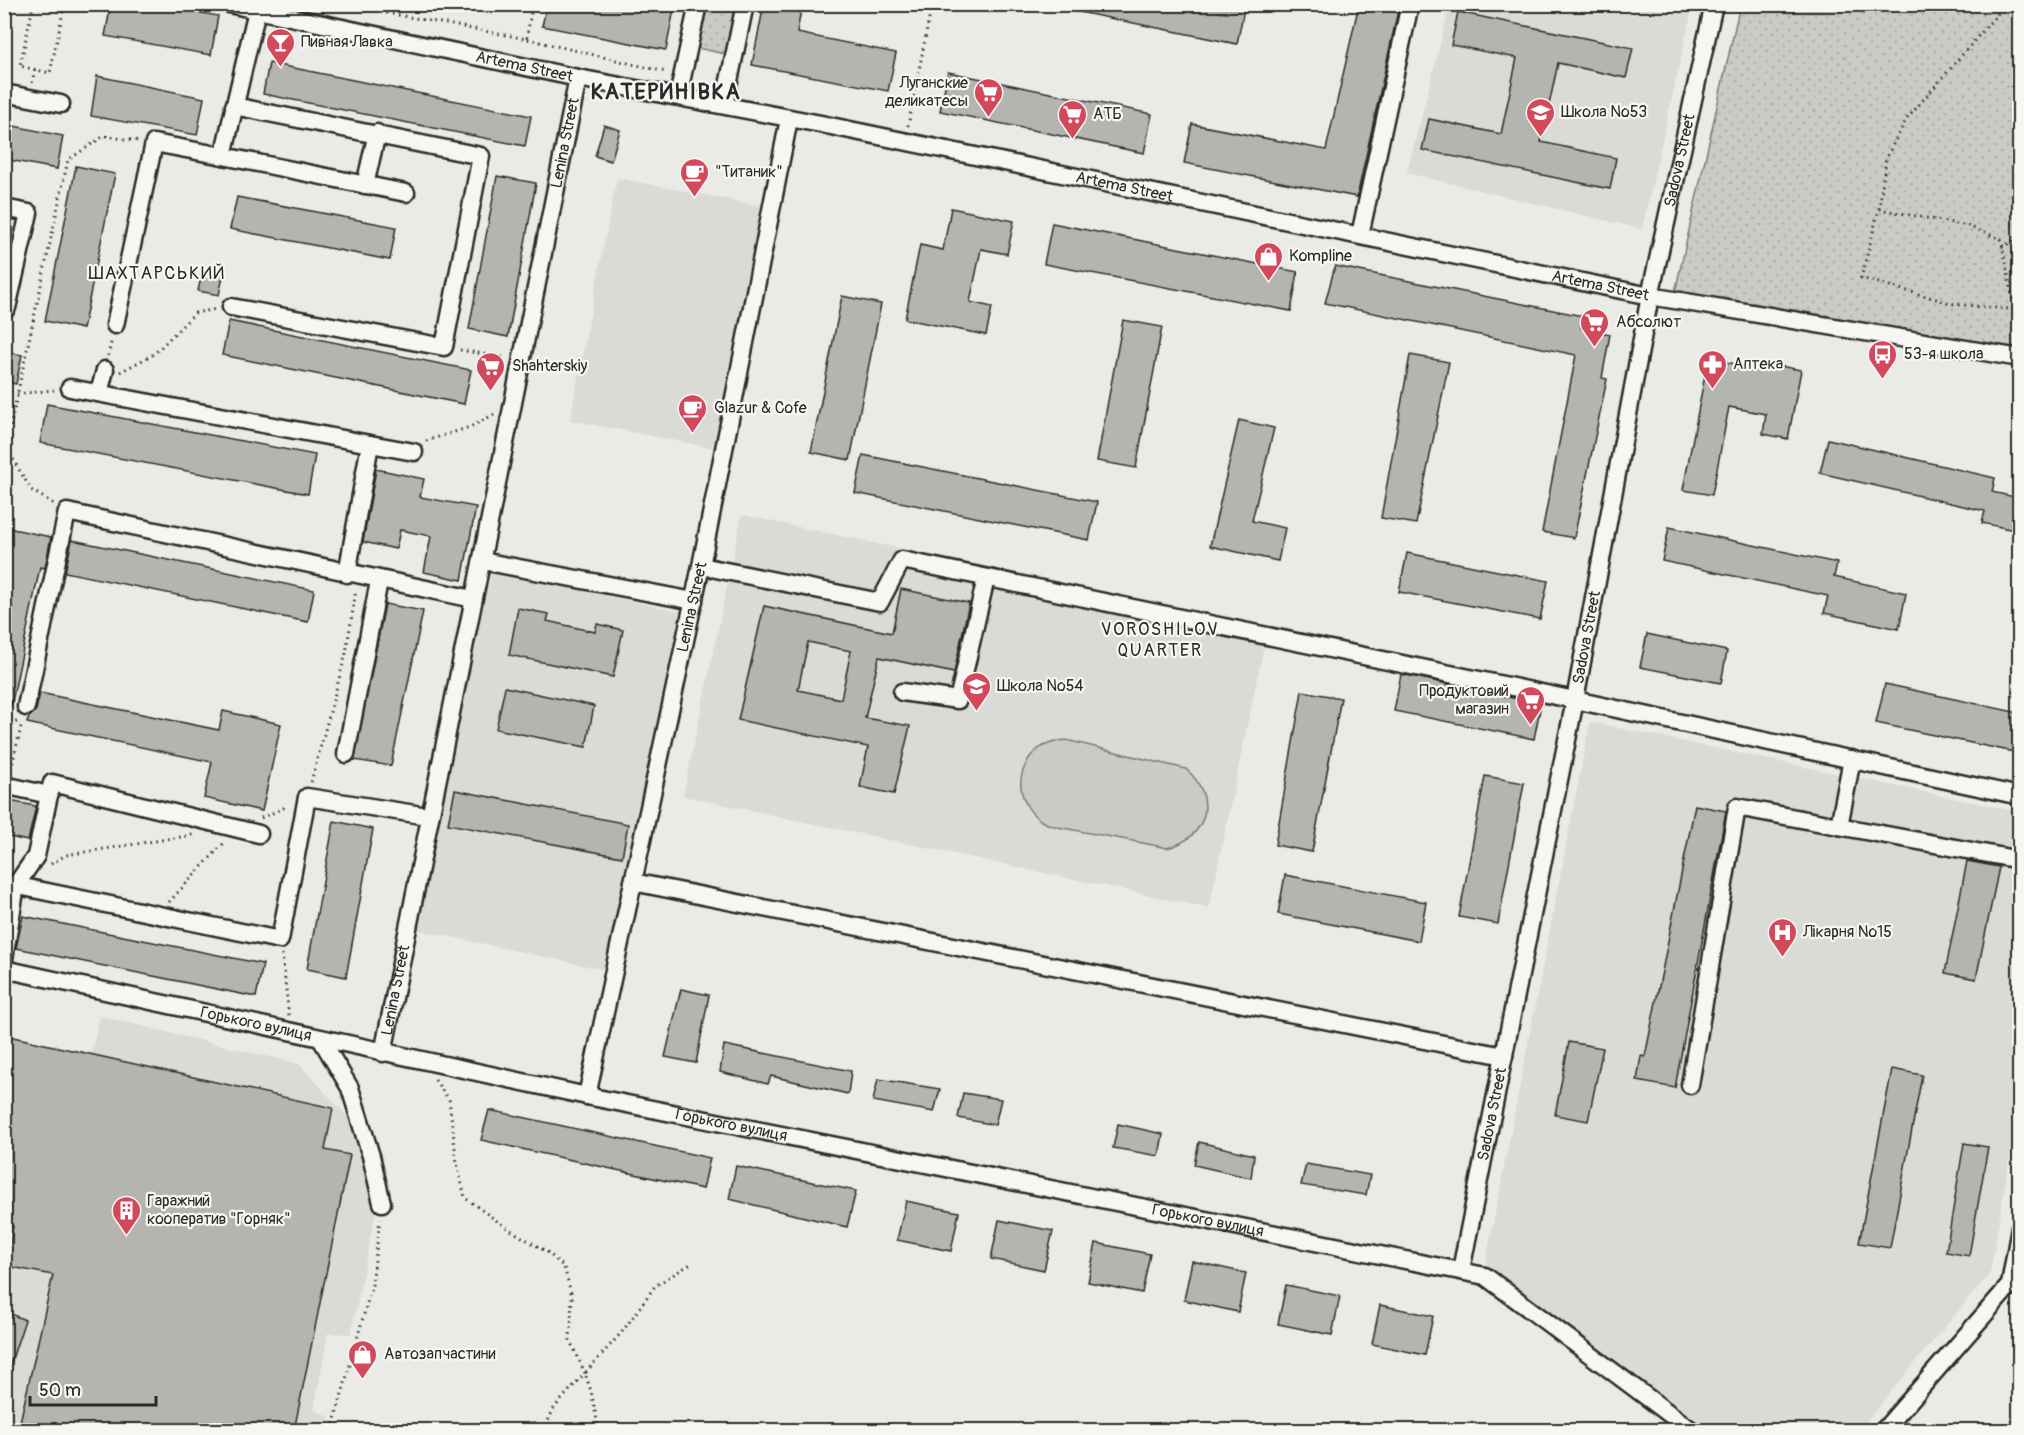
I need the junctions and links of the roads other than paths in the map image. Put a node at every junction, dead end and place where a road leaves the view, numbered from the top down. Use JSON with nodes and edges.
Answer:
{"nodes":[{"id":1,"x":229,"y":4,"type":"edge"},
{"id":2,"x":698,"y":4,"type":"edge"},
{"id":3,"x":745,"y":4,"type":"edge"},
{"id":4,"x":1410,"y":4,"type":"edge"},
{"id":5,"x":1714,"y":4,"type":"edge"},
{"id":6,"x":257,"y":10,"type":"junction"},
{"id":7,"x":578,"y":78,"type":"junction"},
{"id":8,"x":4,"y":93,"type":"edge"},
{"id":9,"x":678,"y":96,"type":"junction"},
{"id":10,"x":61,"y":104,"type":"dead end"},
{"id":11,"x":724,"y":105,"type":"junction"},
{"id":12,"x":234,"y":106,"type":"junction"},
{"id":13,"x":789,"y":119,"type":"junction"},
{"id":14,"x":377,"y":133,"type":"junction"},
{"id":15,"x":223,"y":156,"type":"junction"},
{"id":16,"x":365,"y":185,"type":"junction"},
{"id":17,"x":406,"y":193,"type":"dead end"},
{"id":18,"x":4,"y":208,"type":"edge"},
{"id":19,"x":1360,"y":235,"type":"junction"},
{"id":20,"x":1650,"y":296,"type":"junction"},
{"id":21,"x":4,"y":307,"type":"edge"},
{"id":22,"x":231,"y":307,"type":"road end"},
{"id":23,"x":115,"y":325,"type":"road end"},
{"id":24,"x":2019,"y":358,"type":"edge"},
{"id":25,"x":70,"y":388,"type":"road end"},
{"id":26,"x":370,"y":444,"type":"junction"},
{"id":27,"x":406,"y":451,"type":"road end"},
{"id":28,"x":482,"y":561,"type":"junction"},
{"id":29,"x":701,"y":566,"type":"junction"},
{"id":30,"x":353,"y":575,"type":"junction"},
{"id":31,"x":986,"y":578,"type":"junction"},
{"id":32,"x":379,"y":581,"type":"junction"},
{"id":33,"x":473,"y":599,"type":"junction"},
{"id":34,"x":694,"y":601,"type":"junction"},
{"id":35,"x":902,"y":692,"type":"dead end"},
{"id":36,"x":1575,"y":700,"type":"junction"},
{"id":37,"x":24,"y":714,"type":"road end"},
{"id":38,"x":346,"y":754,"type":"dead end"},
{"id":39,"x":1852,"y":759,"type":"junction"},
{"id":40,"x":6,"y":785,"type":"edge"},
{"id":41,"x":49,"y":795,"type":"junction"},
{"id":42,"x":2019,"y":796,"type":"edge"},
{"id":43,"x":428,"y":816,"type":"junction"},
{"id":44,"x":1839,"y":826,"type":"junction"},
{"id":45,"x":259,"y":834,"type":"dead end"},
{"id":46,"x":2019,"y":860,"type":"edge"},
{"id":47,"x":633,"y":882,"type":"junction"},
{"id":48,"x":10,"y":884,"type":"edge"},
{"id":49,"x":4,"y":959,"type":"edge"},
{"id":50,"x":4,"y":969,"type":"edge"},
{"id":51,"x":321,"y":1039,"type":"junction"},
{"id":52,"x":383,"y":1053,"type":"junction"},
{"id":53,"x":1504,"y":1056,"type":"junction"},
{"id":54,"x":1690,"y":1085,"type":"dead end"},
{"id":55,"x":587,"y":1096,"type":"junction"},
{"id":56,"x":382,"y":1203,"type":"road end"},
{"id":57,"x":2019,"y":1227,"type":"edge"},
{"id":58,"x":1461,"y":1270,"type":"junction"},
{"id":59,"x":1690,"y":1431,"type":"edge"},
{"id":60,"x":1884,"y":1431,"type":"edge"}],
"edges":[{"from":1,"to":6,"type":"street","name":"Artema Street"},
{"from":2,"to":9,"type":"street"},
{"from":3,"to":11,"type":"street"},
{"from":4,"to":19,"type":"street"},
{"from":5,"to":20,"type":"street","name":"Sadova Street"},
{"from":6,"to":7,"type":"street","name":"Artema Street"},
{"from":6,"to":12,"type":"street"},
{"from":7,"to":9,"type":"street","name":"Artema Street"},
{"from":7,"to":28,"type":"street","name":"Lenina Street"},
{"from":8,"to":10,"type":"street"},
{"from":9,"to":11,"type":"street","name":"Artema Street"},
{"from":11,"to":13,"type":"street","name":"Artema Street"},
{"from":12,"to":14,"type":"street"},
{"from":12,"to":15,"type":"street"},
{"from":13,"to":19,"type":"street","name":"Artema Street"},
{"from":13,"to":29,"type":"street","name":"Lenina Street"},
{"from":14,"to":16,"type":"street"},
{"from":14,"to":22,"type":"street"},
{"from":15,"to":16,"type":"street"},
{"from":15,"to":23,"type":"street"},
{"from":16,"to":17,"type":"street"},
{"from":18,"to":21,"type":"street"},
{"from":19,"to":20,"type":"street","name":"Artema Street"},
{"from":20,"to":24,"type":"street","name":"Artema Street"},
{"from":20,"to":36,"type":"street","name":"Sadova Street"},
{"from":25,"to":26,"type":"street"},
{"from":26,"to":27,"type":"street"},
{"from":26,"to":30,"type":"street"},
{"from":28,"to":33,"type":"street","name":"Lenina Street"},
{"from":28,"to":34,"type":"street"},
{"from":29,"to":31,"type":"street"},
{"from":29,"to":34,"type":"street","name":"Lenina Street"},
{"from":30,"to":32,"type":"street"},
{"from":30,"to":37,"type":"street"},
{"from":31,"to":35,"type":"street"},
{"from":31,"to":36,"type":"street"},
{"from":32,"to":33,"type":"street"},
{"from":32,"to":38,"type":"street"},
{"from":33,"to":43,"type":"street","name":"Lenina Street"},
{"from":34,"to":47,"type":"street","name":"Lenina Street"},
{"from":36,"to":39,"type":"street"},
{"from":36,"to":53,"type":"street","name":"Sadova Street"},
{"from":39,"to":42,"type":"street"},
{"from":39,"to":44,"type":"street"},
{"from":40,"to":41,"type":"street"},
{"from":41,"to":45,"type":"street"},
{"from":41,"to":48,"type":"street"},
{"from":43,"to":48,"type":"street"},
{"from":43,"to":52,"type":"street","name":"Lenina Street"},
{"from":44,"to":46,"type":"street"},
{"from":44,"to":54,"type":"street"},
{"from":47,"to":53,"type":"street"},
{"from":47,"to":55,"type":"street","name":"Lenina Street"},
{"from":48,"to":49,"type":"street"},
{"from":50,"to":51,"type":"street","name":"Горького вулиця"},
{"from":51,"to":52,"type":"street","name":"Горького вулиця"},
{"from":51,"to":56,"type":"street"},
{"from":52,"to":55,"type":"street","name":"Горького вулиця"},
{"from":53,"to":58,"type":"street","name":"Sadova Street"},
{"from":55,"to":58,"type":"street","name":"Горького вулиця"},
{"from":57,"to":60,"type":"street"},
{"from":58,"to":59,"type":"street","name":"Горького вулиця"}]}
